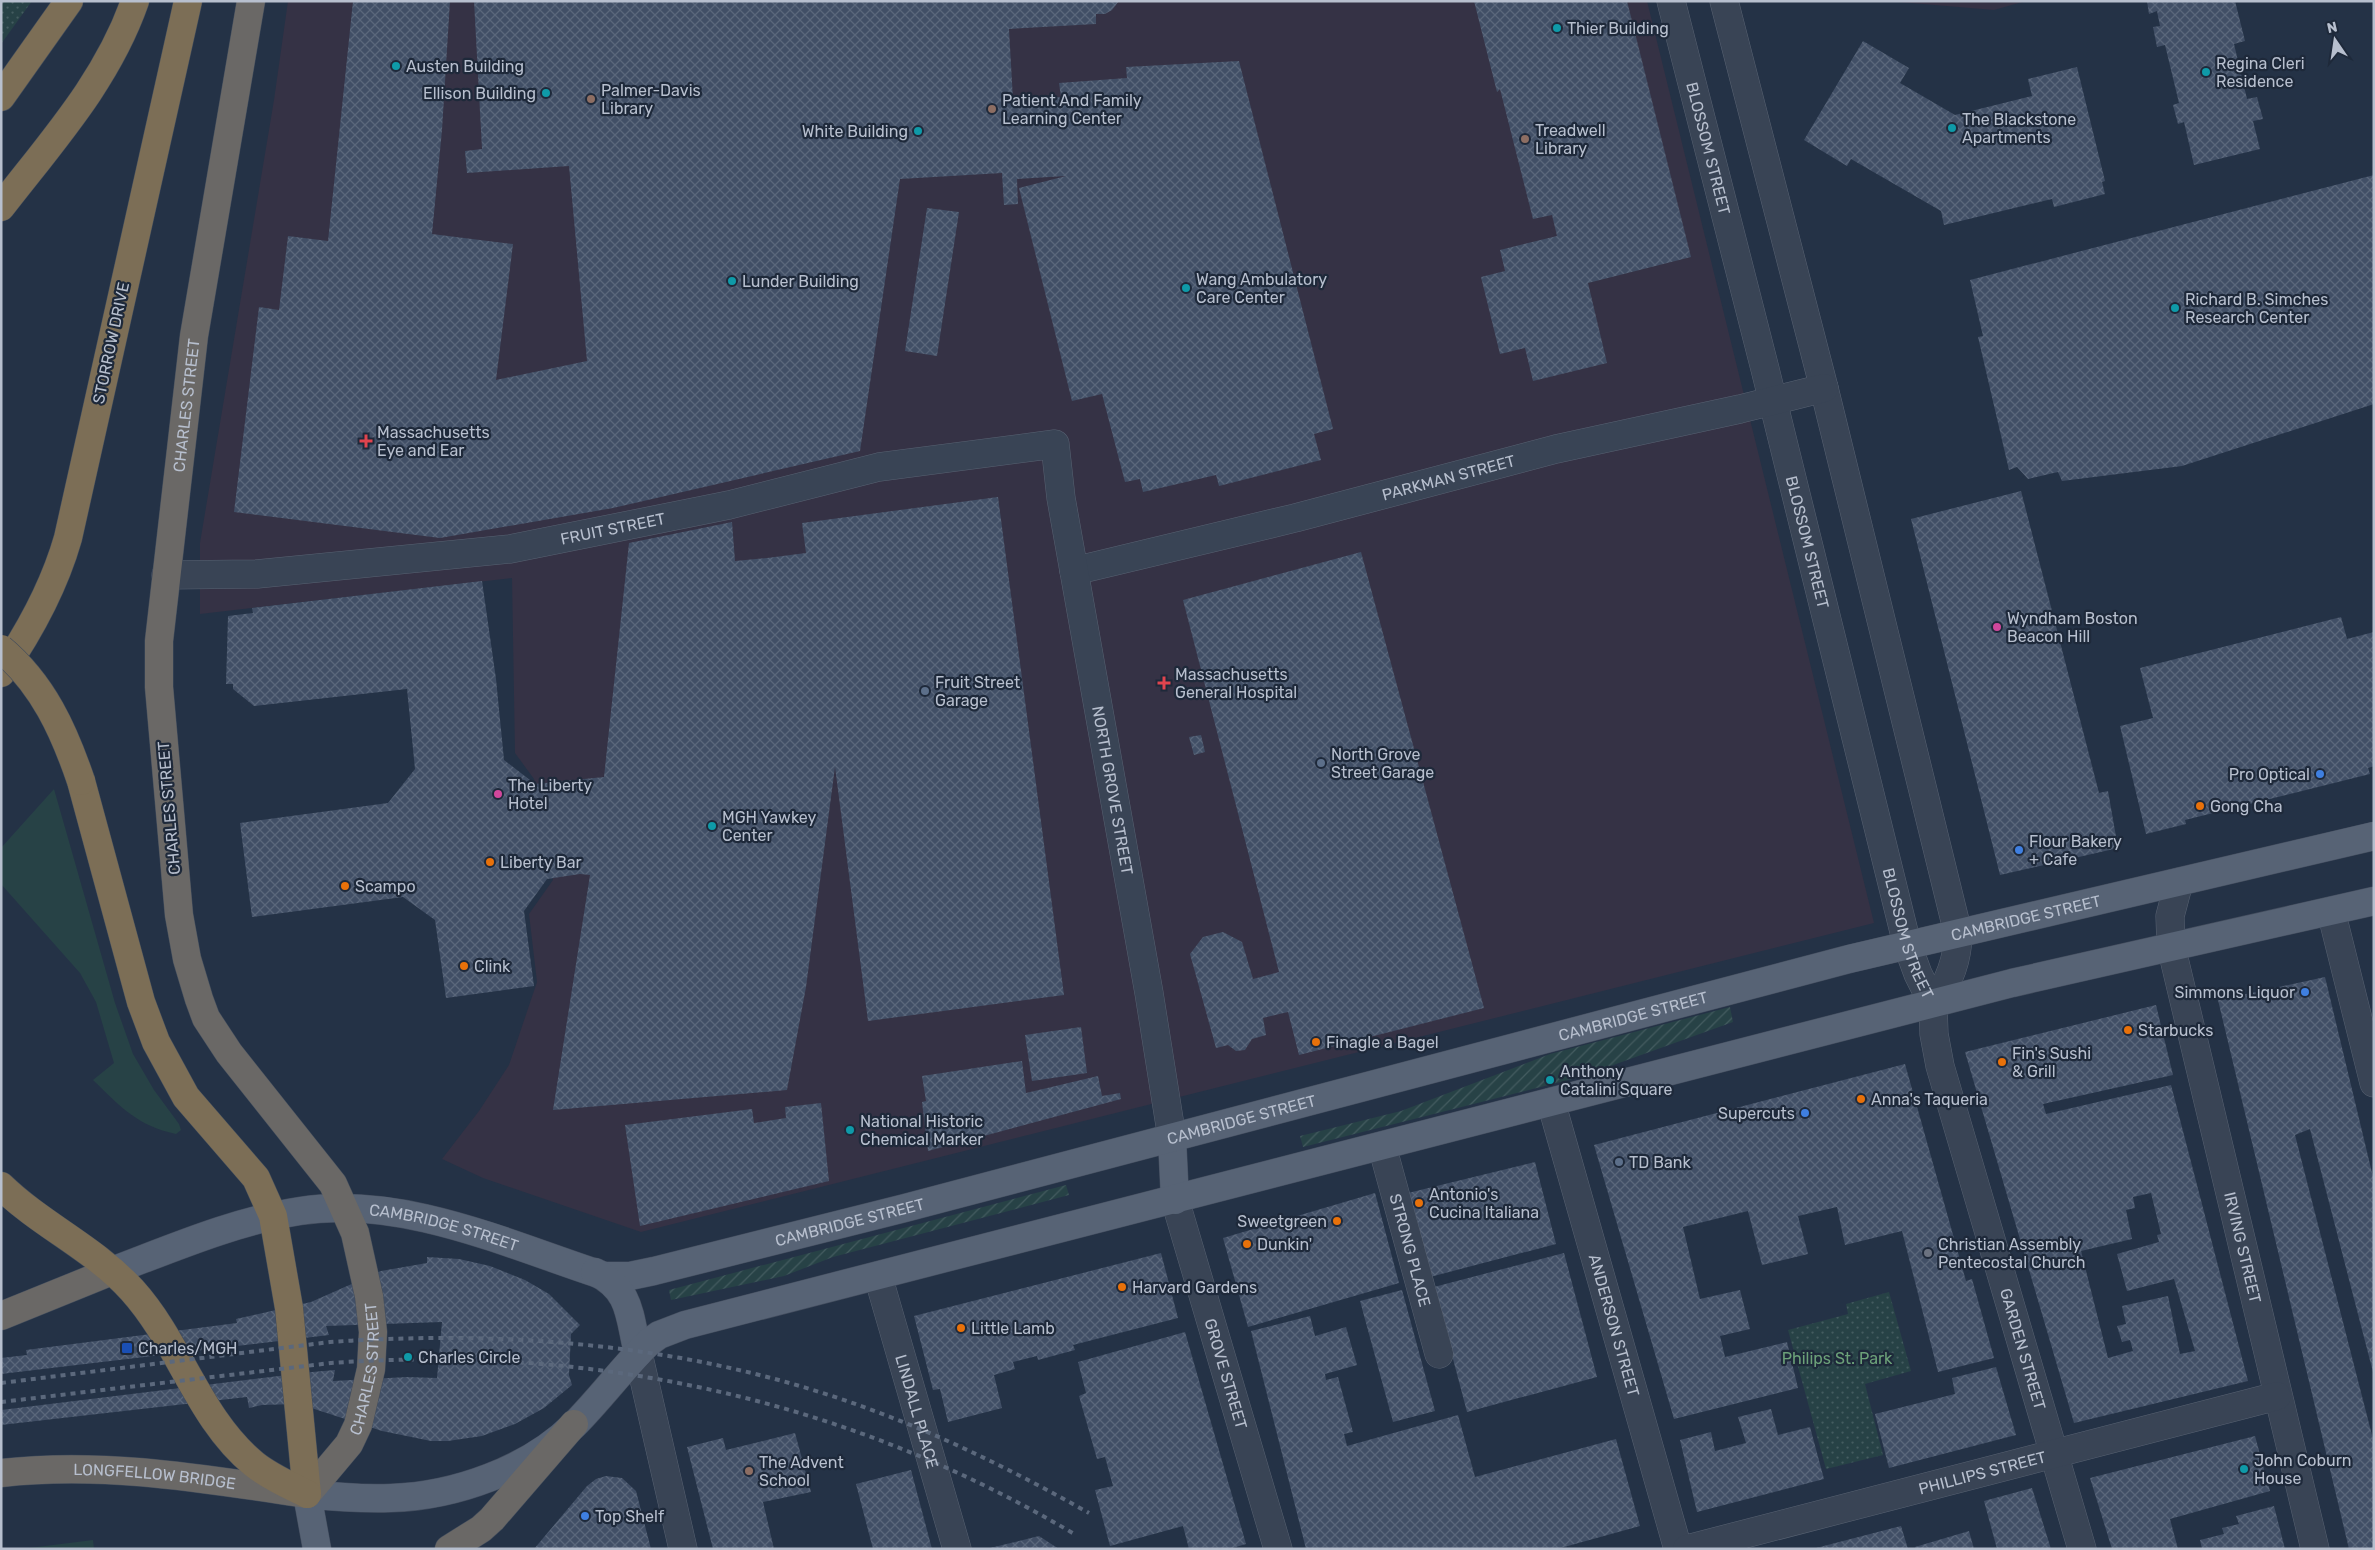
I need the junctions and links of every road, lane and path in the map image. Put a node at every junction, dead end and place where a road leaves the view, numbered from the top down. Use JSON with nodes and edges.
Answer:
{"nodes":[{"id":1,"x":69,"y":1,"type":"edge"},
{"id":2,"x":136,"y":1,"type":"edge"},
{"id":3,"x":188,"y":1,"type":"edge"},
{"id":4,"x":251,"y":1,"type":"edge"},
{"id":5,"x":1671,"y":1,"type":"edge"},
{"id":6,"x":1724,"y":1,"type":"edge"},
{"id":7,"x":1,"y":96,"type":"edge"},
{"id":8,"x":1,"y":207,"type":"edge"},
{"id":9,"x":1824,"y":388,"type":"junction"},
{"id":10,"x":1773,"y":401,"type":"junction"},
{"id":11,"x":1055,"y":444,"type":"joint"},
{"id":12,"x":1074,"y":571,"type":"junction"},
{"id":13,"x":166,"y":575,"type":"junction"},
{"id":14,"x":1,"y":649,"type":"edge"},
{"id":15,"x":1,"y":673,"type":"edge"},
{"id":16,"x":2374,"y":836,"type":"edge"},
{"id":17,"x":2179,"y":882,"type":"junction"},
{"id":18,"x":2374,"y":901,"type":"edge"},
{"id":19,"x":2331,"y":911,"type":"junction"},
{"id":20,"x":1958,"y":933,"type":"junction"},
{"id":21,"x":1908,"y":944,"type":"junction"},
{"id":22,"x":2171,"y":946,"type":"junction"},
{"id":23,"x":1933,"y":1004,"type":"junction"},
{"id":24,"x":2374,"y":1083,"type":"edge"},
{"id":25,"x":1551,"y":1102,"type":"junction"},
{"id":26,"x":1172,"y":1138,"type":"junction"},
{"id":27,"x":1382,"y":1146,"type":"junction"},
{"id":28,"x":1,"y":1186,"type":"edge"},
{"id":29,"x":1175,"y":1200,"type":"junction"},
{"id":30,"x":345,"y":1209,"type":"junction"},
{"id":31,"x":273,"y":1216,"type":"junction"},
{"id":32,"x":112,"y":1271,"type":"junction"},
{"id":33,"x":593,"y":1272,"type":"junction"},
{"id":34,"x":878,"y":1276,"type":"junction"},
{"id":35,"x":1,"y":1316,"type":"edge"},
{"id":36,"x":638,"y":1353,"type":"junction"},
{"id":37,"x":1439,"y":1354,"type":"dead end"},
{"id":38,"x":2277,"y":1396,"type":"junction"},
{"id":39,"x":574,"y":1424,"type":"junction"},
{"id":40,"x":2054,"y":1453,"type":"junction"},
{"id":41,"x":1,"y":1473,"type":"edge"},
{"id":42,"x":307,"y":1494,"type":"junction"},
{"id":43,"x":317,"y":1549,"type":"edge"},
{"id":44,"x":449,"y":1549,"type":"edge"},
{"id":45,"x":683,"y":1549,"type":"edge"},
{"id":46,"x":957,"y":1549,"type":"edge"},
{"id":47,"x":1278,"y":1549,"type":"edge"},
{"id":48,"x":1678,"y":1549,"type":"edge"},
{"id":49,"x":1687,"y":1549,"type":"edge"},
{"id":50,"x":2082,"y":1549,"type":"edge"},
{"id":51,"x":2315,"y":1549,"type":"edge"}],
"edges":[{"from":1,"to":7,"type":"highway"},
{"from":2,"to":8,"type":"highway"},
{"from":3,"to":15,"type":"highway","name":"STORROW DRIVE"},
{"from":4,"to":13,"type":"highway","name":"CHARLES STREET"},
{"from":5,"to":10,"type":"street","name":"BLOSSOM STREET"},
{"from":6,"to":9,"type":"street","name":"BLOSSOM STREET"},
{"from":9,"to":10,"type":"street","name":"PARKMAN STREET"},
{"from":9,"to":20,"type":"street","name":"BLOSSOM STREET"},
{"from":10,"to":12,"type":"street","name":"PARKMAN STREET"},
{"from":10,"to":21,"type":"street","name":"BLOSSOM STREET"},
{"from":11,"to":12,"type":"street","name":"NORTH GROVE STREET"},
{"from":11,"to":13,"type":"street","name":"FRUIT STREET"},
{"from":12,"to":26,"type":"street","name":"NORTH GROVE STREET"},
{"from":13,"to":30,"type":"highway","name":"CHARLES STREET"},
{"from":14,"to":31,"type":"highway","bridge":true},
{"from":16,"to":17,"type":"main road","name":"CAMBRIDGE STREET"},
{"from":17,"to":20,"type":"main road","name":"CAMBRIDGE STREET"},
{"from":17,"to":22,"type":"street","name":"IRVING STREET"},
{"from":18,"to":19,"type":"main road"},
{"from":19,"to":22,"type":"main road"},
{"from":19,"to":24,"type":"street"},
{"from":20,"to":21,"type":"main road","name":"CAMBRIDGE STREET"},
{"from":20,"to":23,"type":"street","name":"BLOSSOM STREET"},
{"from":21,"to":23,"type":"street","name":"BLOSSOM STREET"},
{"from":21,"to":26,"type":"main road","name":"CAMBRIDGE STREET"},
{"from":22,"to":23,"type":"main road"},
{"from":22,"to":38,"type":"street","name":"IRVING STREET"},
{"from":23,"to":25,"type":"main road"},
{"from":23,"to":40,"type":"street","name":"GARDEN STREET"},
{"from":25,"to":27,"type":"main road"},
{"from":25,"to":48,"type":"street","name":"ANDERSON STREET"},
{"from":26,"to":29,"type":"main road"},
{"from":26,"to":33,"type":"main road","name":"CAMBRIDGE STREET"},
{"from":27,"to":29,"type":"main road"},
{"from":27,"to":37,"type":"street","name":"STRONG PLACE"},
{"from":28,"to":32,"type":"highway"},
{"from":29,"to":34,"type":"main road"},
{"from":29,"to":47,"type":"street","name":"GROVE STREET"},
{"from":30,"to":31,"type":"main road","name":"CAMBRIDGE STREET"},
{"from":30,"to":33,"type":"main road","name":"CAMBRIDGE STREET"},
{"from":30,"to":42,"type":"highway","name":"CHARLES STREET"},
{"from":31,"to":32,"type":"main road","name":"CAMBRIDGE STREET"},
{"from":31,"to":42,"type":"highway"},
{"from":32,"to":35,"type":"highway"},
{"from":32,"to":42,"type":"highway"},
{"from":33,"to":36,"type":"main road"},
{"from":34,"to":36,"type":"main road"},
{"from":34,"to":46,"type":"street","name":"LINDALL PLACE"},
{"from":36,"to":39,"type":"main road"},
{"from":36,"to":45,"type":"street"},
{"from":38,"to":40,"type":"street","name":"PHILLIPS STREET"},
{"from":38,"to":51,"type":"street","name":"IRVING STREET"},
{"from":39,"to":42,"type":"main road"},
{"from":39,"to":44,"type":"highway"},
{"from":40,"to":49,"type":"street","name":"PHILLIPS STREET"},
{"from":40,"to":50,"type":"street","name":"GARDEN STREET"},
{"from":41,"to":42,"type":"highway","name":"LONGFELLOW BRIDGE"},
{"from":42,"to":43,"type":"main road"}]}
